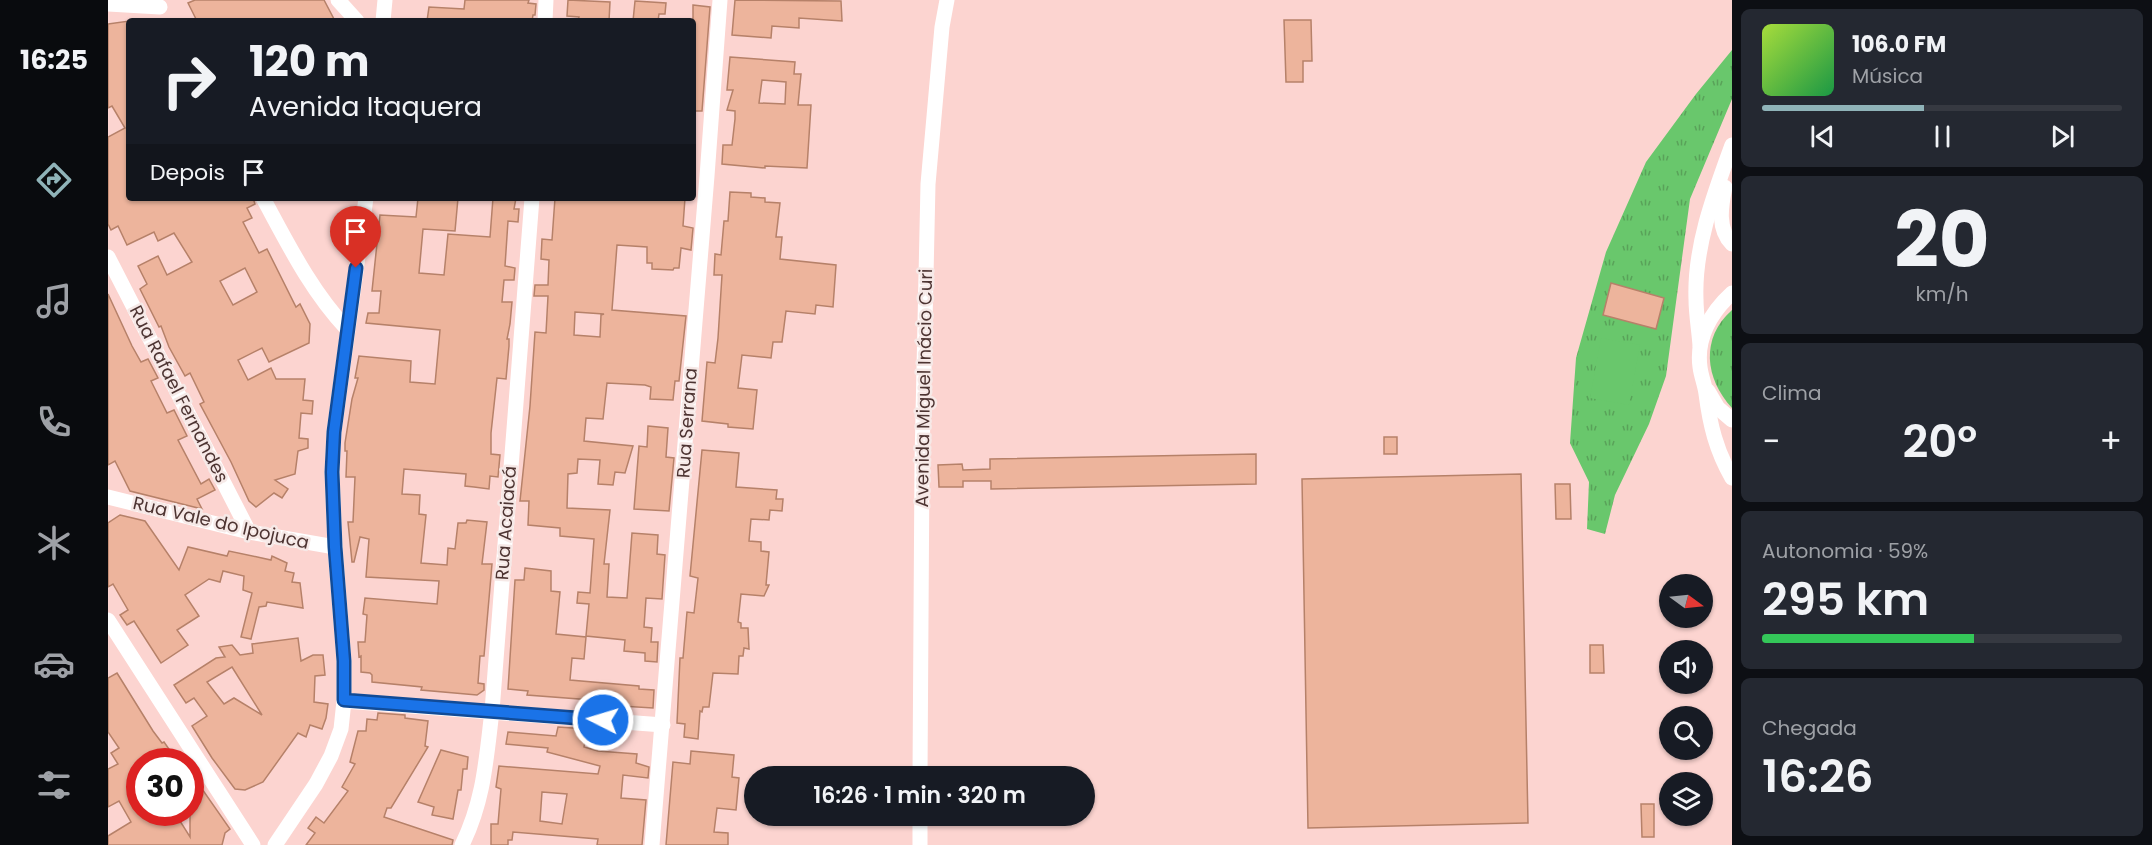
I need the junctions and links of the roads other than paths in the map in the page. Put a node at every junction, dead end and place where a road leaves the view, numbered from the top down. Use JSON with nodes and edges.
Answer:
{"nodes":[{"id":1,"x":338,"y":0,"type":"edge"},
{"id":2,"x":385,"y":0,"type":"edge"},
{"id":3,"x":546,"y":0,"type":"edge"},
{"id":4,"x":720,"y":0,"type":"edge"},
{"id":5,"x":947,"y":0,"type":"edge"},
{"id":6,"x":159,"y":3,"type":"edge"},
{"id":7,"x":108,"y":4,"type":"edge"},
{"id":8,"x":166,"y":18,"type":"edge"},
{"id":9,"x":354,"y":18,"type":"edge"},
{"id":10,"x":383,"y":18,"type":"edge"},
{"id":11,"x":545,"y":18,"type":"edge"},
{"id":12,"x":1732,"y":145,"type":"edge"},
{"id":13,"x":1732,"y":155,"type":"edge"},
{"id":14,"x":700,"y":175,"type":"edge"},
{"id":15,"x":265,"y":201,"type":"edge"},
{"id":16,"x":366,"y":201,"type":"edge"},
{"id":17,"x":532,"y":201,"type":"edge"},
{"id":18,"x":1732,"y":244,"type":"edge"},
{"id":19,"x":108,"y":257,"type":"edge"},
{"id":20,"x":1732,"y":294,"type":"edge"},
{"id":21,"x":347,"y":329,"type":"junction"},
{"id":22,"x":1700,"y":346,"type":"junction"},
{"id":23,"x":1705,"y":386,"type":"junction"},
{"id":24,"x":1732,"y":420,"type":"edge"},
{"id":25,"x":1732,"y":478,"type":"edge"},
{"id":26,"x":108,"y":497,"type":"edge"},
{"id":27,"x":249,"y":532,"type":"junction"},
{"id":28,"x":335,"y":547,"type":"junction"},
{"id":29,"x":108,"y":620,"type":"edge"},
{"id":30,"x":344,"y":700,"type":"junction"},
{"id":31,"x":492,"y":711,"type":"junction"},
{"id":32,"x":663,"y":725,"type":"junction"},
{"id":33,"x":920,"y":766,"type":"edge"},
{"id":34,"x":920,"y":826,"type":"edge"},
{"id":35,"x":253,"y":845,"type":"edge"},
{"id":36,"x":275,"y":845,"type":"edge"},
{"id":37,"x":462,"y":845,"type":"edge"},
{"id":38,"x":652,"y":845,"type":"edge"},
{"id":39,"x":920,"y":845,"type":"edge"}],
"edges":[{"from":1,"to":9,"type":"street"},
{"from":2,"to":10,"type":"street"},
{"from":3,"to":11,"type":"street"},
{"from":4,"to":14,"type":"street","name":"Rua Serrana"},
{"from":5,"to":33,"type":"street","name":"Avenida Miguel Inácio Curi"},
{"from":6,"to":7,"type":"street"},
{"from":6,"to":8,"type":"street"},
{"from":12,"to":22,"type":"street"},
{"from":13,"to":18,"type":"street"},
{"from":14,"to":32,"type":"street","name":"Rua Serrana"},
{"from":15,"to":21,"type":"street"},
{"from":16,"to":21,"type":"street"},
{"from":17,"to":31,"type":"street","name":"Rua Acaiacá"},
{"from":19,"to":27,"type":"street","name":"Rua Rafael Fernandes"},
{"from":20,"to":22,"type":"street"},
{"from":21,"to":28,"type":"street"},
{"from":22,"to":23,"type":"street"},
{"from":23,"to":24,"type":"street"},
{"from":23,"to":25,"type":"street"},
{"from":26,"to":27,"type":"street","name":"Rua Vale do Ipojuca"},
{"from":27,"to":28,"type":"street","name":"Rua Vale do Ipojuca"},
{"from":28,"to":30,"type":"street"},
{"from":29,"to":35,"type":"street"},
{"from":30,"to":31,"type":"street"},
{"from":30,"to":36,"type":"street"},
{"from":31,"to":32,"type":"street"},
{"from":31,"to":37,"type":"street","name":"Rua Acaiacá"},
{"from":32,"to":38,"type":"street","name":"Rua Serrana"},
{"from":34,"to":39,"type":"street"}]}
